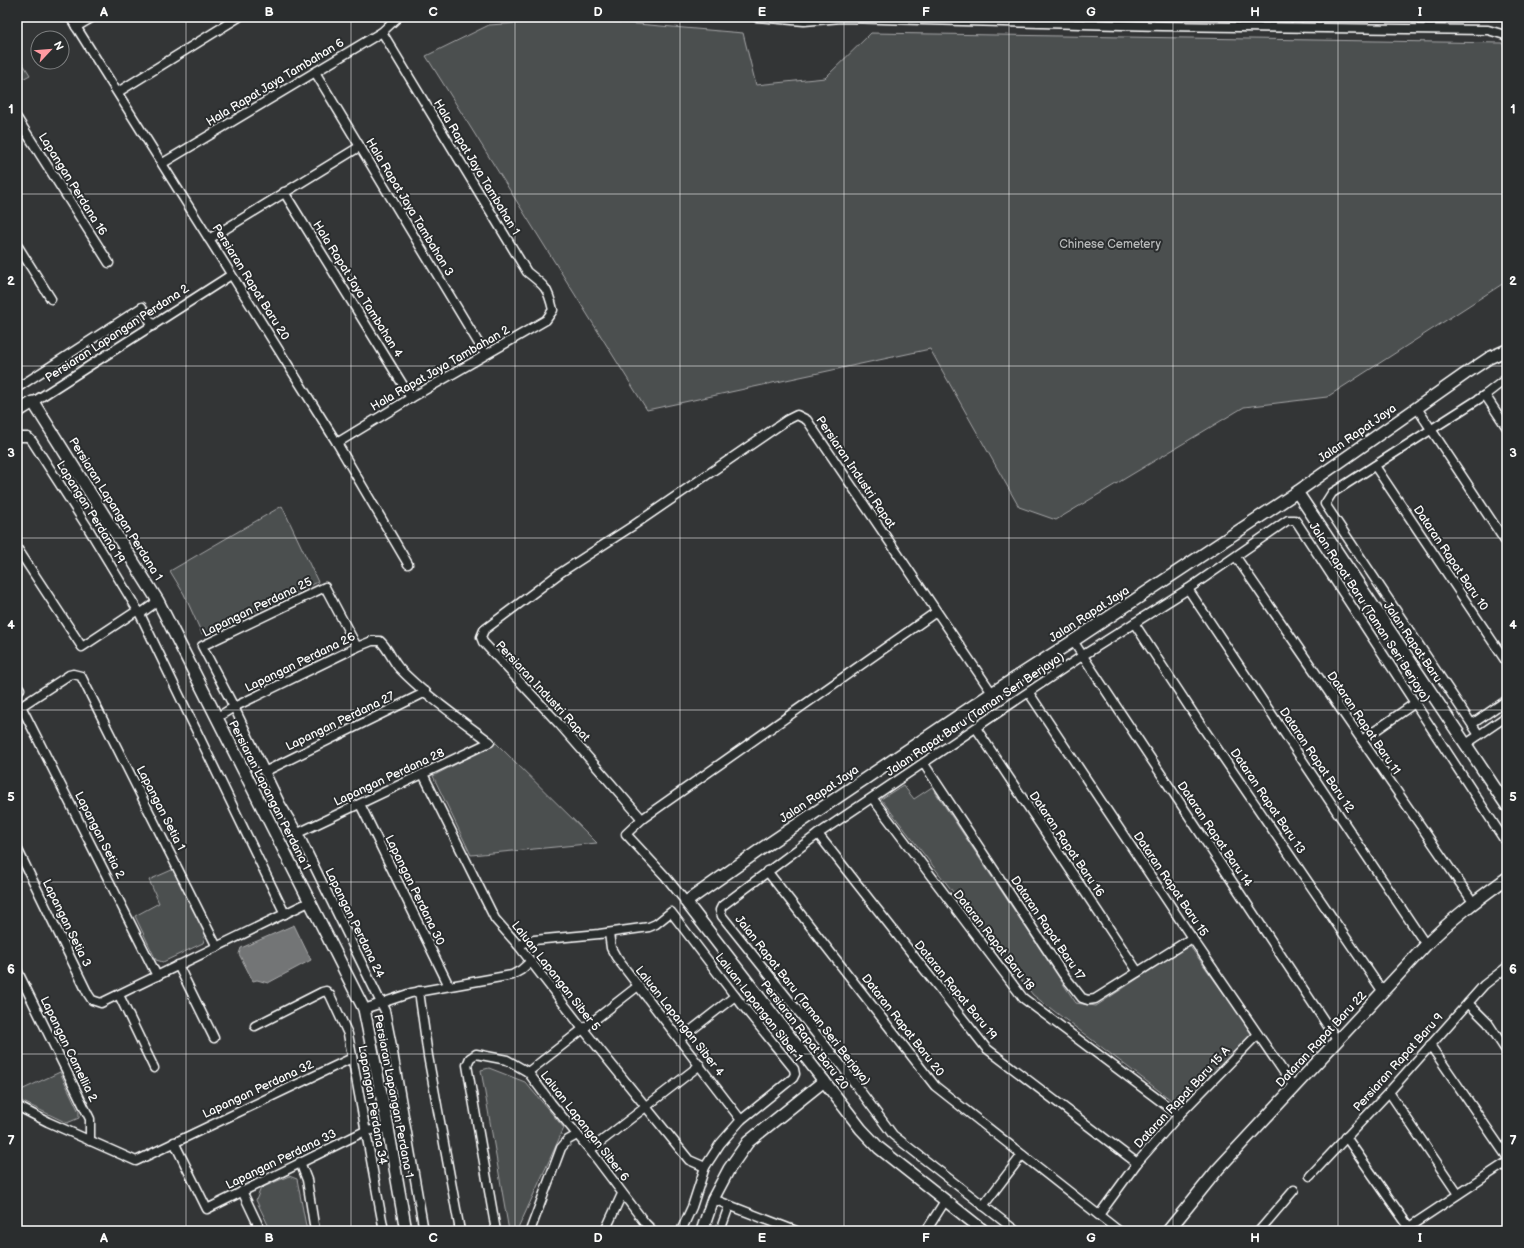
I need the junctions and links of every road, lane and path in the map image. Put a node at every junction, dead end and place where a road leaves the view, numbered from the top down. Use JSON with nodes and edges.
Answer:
{"nodes":[{"id":1,"x":70,"y":17,"type":"edge"},
{"id":2,"x":93,"y":17,"type":"edge"},
{"id":3,"x":239,"y":17,"type":"edge"},
{"id":4,"x":398,"y":17,"type":"edge"},
{"id":5,"x":756,"y":17,"type":"edge"},
{"id":6,"x":76,"y":27,"type":"junction"},
{"id":7,"x":382,"y":32,"type":"junction"},
{"id":8,"x":1507,"y":37,"type":"edge"},
{"id":9,"x":315,"y":72,"type":"junction"},
{"id":10,"x":118,"y":92,"type":"junction"},
{"id":11,"x":17,"y":118,"type":"edge"},
{"id":12,"x":359,"y":146,"type":"junction"},
{"id":13,"x":162,"y":163,"type":"junction"},
{"id":14,"x":284,"y":192,"type":"junction"},
{"id":15,"x":209,"y":239,"type":"junction"},
{"id":16,"x":17,"y":245,"type":"edge"},
{"id":17,"x":109,"y":263,"type":"dead end"},
{"id":18,"x":232,"y":275,"type":"junction"},
{"id":19,"x":51,"y":299,"type":"dead end"},
{"id":20,"x":553,"y":310,"type":"joint"},
{"id":21,"x":153,"y":326,"type":"junction"},
{"id":22,"x":1507,"y":350,"type":"edge"},
{"id":23,"x":485,"y":354,"type":"junction"},
{"id":24,"x":1507,"y":378,"type":"edge"},
{"id":25,"x":17,"y":388,"type":"edge"},
{"id":26,"x":1485,"y":395,"type":"junction"},
{"id":27,"x":412,"y":398,"type":"junction"},
{"id":28,"x":33,"y":402,"type":"junction"},
{"id":29,"x":1418,"y":408,"type":"junction"},
{"id":30,"x":17,"y":412,"type":"edge"},
{"id":31,"x":1507,"y":428,"type":"edge"},
{"id":32,"x":1431,"y":430,"type":"junction"},
{"id":33,"x":17,"y":437,"type":"edge"},
{"id":34,"x":337,"y":443,"type":"junction"},
{"id":35,"x":1375,"y":466,"type":"junction"},
{"id":36,"x":1297,"y":492,"type":"junction"},
{"id":37,"x":1507,"y":544,"type":"edge"},
{"id":38,"x":17,"y":548,"type":"edge"},
{"id":39,"x":1236,"y":557,"type":"junction"},
{"id":40,"x":408,"y":564,"type":"dead end"},
{"id":41,"x":1188,"y":589,"type":"junction"},
{"id":42,"x":158,"y":602,"type":"junction"},
{"id":43,"x":139,"y":612,"type":"junction"},
{"id":44,"x":936,"y":612,"type":"junction"},
{"id":45,"x":1134,"y":623,"type":"junction"},
{"id":46,"x":1073,"y":641,"type":"junction"},
{"id":47,"x":202,"y":646,"type":"joint"},
{"id":48,"x":357,"y":647,"type":"junction"},
{"id":49,"x":1082,"y":656,"type":"junction"},
{"id":50,"x":1507,"y":663,"type":"edge"},
{"id":51,"x":426,"y":692,"type":"junction"},
{"id":52,"x":992,"y":693,"type":"junction"},
{"id":53,"x":1029,"y":693,"type":"junction"},
{"id":54,"x":1507,"y":700,"type":"edge"},
{"id":55,"x":1415,"y":703,"type":"junction"},
{"id":56,"x":19,"y":707,"type":"edge"},
{"id":57,"x":234,"y":707,"type":"junction"},
{"id":58,"x":1507,"y":716,"type":"edge"},
{"id":59,"x":216,"y":718,"type":"junction"},
{"id":60,"x":1472,"y":724,"type":"junction"},
{"id":61,"x":976,"y":728,"type":"junction"},
{"id":62,"x":1478,"y":735,"type":"junction"},
{"id":63,"x":1362,"y":740,"type":"junction"},
{"id":64,"x":1466,"y":744,"type":"junction"},
{"id":65,"x":924,"y":764,"type":"junction"},
{"id":66,"x":264,"y":772,"type":"junction"},
{"id":67,"x":423,"y":774,"type":"junction"},
{"id":68,"x":873,"y":799,"type":"junction"},
{"id":69,"x":360,"y":804,"type":"junction"},
{"id":70,"x":1507,"y":806,"type":"edge"},
{"id":71,"x":642,"y":819,"type":"junction"},
{"id":72,"x":298,"y":834,"type":"junction"},
{"id":73,"x":818,"y":834,"type":"junction"},
{"id":74,"x":1507,"y":844,"type":"edge"},
{"id":75,"x":17,"y":848,"type":"edge"},
{"id":76,"x":767,"y":871,"type":"junction"},
{"id":77,"x":1507,"y":878,"type":"edge"},
{"id":78,"x":309,"y":902,"type":"junction"},
{"id":79,"x":686,"y":902,"type":"junction"},
{"id":80,"x":1473,"y":902,"type":"junction"},
{"id":81,"x":285,"y":914,"type":"junction"},
{"id":82,"x":609,"y":933,"type":"junction"},
{"id":83,"x":1192,"y":938,"type":"junction"},
{"id":84,"x":518,"y":945,"type":"junction"},
{"id":85,"x":1426,"y":945,"type":"junction"},
{"id":86,"x":217,"y":946,"type":"junction"},
{"id":87,"x":530,"y":962,"type":"junction"},
{"id":88,"x":178,"y":965,"type":"junction"},
{"id":89,"x":1507,"y":967,"type":"edge"},
{"id":90,"x":17,"y":970,"type":"edge"},
{"id":91,"x":1138,"y":972,"type":"junction"},
{"id":92,"x":157,"y":976,"type":"junction"},
{"id":93,"x":449,"y":986,"type":"junction"},
{"id":94,"x":638,"y":986,"type":"junction"},
{"id":95,"x":419,"y":991,"type":"junction"},
{"id":96,"x":1383,"y":992,"type":"junction"},
{"id":97,"x":119,"y":995,"type":"junction"},
{"id":98,"x":735,"y":996,"type":"junction"},
{"id":99,"x":380,"y":1003,"type":"junction"},
{"id":100,"x":1468,"y":1003,"type":"junction"},
{"id":101,"x":364,"y":1009,"type":"junction"},
{"id":102,"x":255,"y":1026,"type":"dead end"},
{"id":103,"x":583,"y":1029,"type":"junction"},
{"id":104,"x":1257,"y":1035,"type":"junction"},
{"id":105,"x":214,"y":1038,"type":"dead end"},
{"id":106,"x":680,"y":1039,"type":"junction"},
{"id":107,"x":1337,"y":1040,"type":"junction"},
{"id":108,"x":1430,"y":1045,"type":"junction"},
{"id":109,"x":1507,"y":1052,"type":"edge"},
{"id":110,"x":352,"y":1058,"type":"junction"},
{"id":111,"x":700,"y":1065,"type":"junction"},
{"id":112,"x":154,"y":1068,"type":"dead end"},
{"id":113,"x":528,"y":1072,"type":"junction"},
{"id":114,"x":824,"y":1081,"type":"junction"},
{"id":115,"x":1294,"y":1087,"type":"junction"},
{"id":116,"x":1389,"y":1092,"type":"junction"},
{"id":117,"x":17,"y":1106,"type":"edge"},
{"id":118,"x":646,"y":1107,"type":"junction"},
{"id":119,"x":1179,"y":1115,"type":"junction"},
{"id":120,"x":741,"y":1120,"type":"junction"},
{"id":121,"x":388,"y":1128,"type":"junction"},
{"id":122,"x":365,"y":1131,"type":"junction"},
{"id":123,"x":576,"y":1135,"type":"junction"},
{"id":124,"x":1346,"y":1137,"type":"junction"},
{"id":125,"x":90,"y":1141,"type":"junction"},
{"id":126,"x":174,"y":1142,"type":"junction"},
{"id":127,"x":590,"y":1150,"type":"junction"},
{"id":128,"x":1022,"y":1155,"type":"junction"},
{"id":129,"x":1507,"y":1157,"type":"edge"},
{"id":130,"x":300,"y":1162,"type":"junction"},
{"id":131,"x":1507,"y":1162,"type":"edge"},
{"id":132,"x":1137,"y":1163,"type":"junction"},
{"id":133,"x":705,"y":1167,"type":"junction"},
{"id":134,"x":1310,"y":1176,"type":"dead end"},
{"id":135,"x":1294,"y":1190,"type":"dead end"},
{"id":136,"x":242,"y":1191,"type":"junction"},
{"id":137,"x":622,"y":1194,"type":"junction"},
{"id":138,"x":1458,"y":1194,"type":"junction"},
{"id":139,"x":713,"y":1199,"type":"junction"},
{"id":140,"x":946,"y":1201,"type":"junction"},
{"id":141,"x":729,"y":1206,"type":"junction"},
{"id":142,"x":983,"y":1206,"type":"junction"},
{"id":143,"x":1099,"y":1215,"type":"junction"},
{"id":144,"x":1406,"y":1229,"type":"edge"},
{"id":145,"x":262,"y":1231,"type":"edge"},
{"id":146,"x":315,"y":1231,"type":"edge"},
{"id":147,"x":384,"y":1231,"type":"edge"},
{"id":148,"x":406,"y":1231,"type":"edge"},
{"id":149,"x":424,"y":1231,"type":"edge"},
{"id":150,"x":460,"y":1231,"type":"edge"},
{"id":151,"x":496,"y":1231,"type":"edge"},
{"id":152,"x":530,"y":1231,"type":"edge"},
{"id":153,"x":605,"y":1231,"type":"edge"},
{"id":154,"x":653,"y":1231,"type":"edge"},
{"id":155,"x":681,"y":1231,"type":"edge"},
{"id":156,"x":702,"y":1231,"type":"edge"},
{"id":157,"x":720,"y":1231,"type":"edge"},
{"id":158,"x":796,"y":1231,"type":"edge"},
{"id":159,"x":926,"y":1231,"type":"edge"},
{"id":160,"x":984,"y":1231,"type":"edge"},
{"id":161,"x":1016,"y":1231,"type":"edge"},
{"id":162,"x":1119,"y":1231,"type":"edge"},
{"id":163,"x":1168,"y":1231,"type":"edge"},
{"id":164,"x":1259,"y":1231,"type":"edge"}],
"edges":[{"from":1,"to":6,"type":"street","name":"Persiaran Rapat Baru 20"},
{"from":2,"to":6,"type":"street"},
{"from":3,"to":10,"type":"street"},
{"from":4,"to":7,"type":"street","name":"Hala Rapat Jaya Tambahan 6"},
{"from":5,"to":8,"type":"street"},
{"from":6,"to":10,"type":"street","name":"Persiaran Rapat Baru 20"},
{"from":7,"to":9,"type":"street","name":"Hala Rapat Jaya Tambahan 6"},
{"from":7,"to":20,"type":"street","name":"Hala Rapat Jaya Tambahan 1"},
{"from":9,"to":12,"type":"street","name":"Hala Rapat Jaya Tambahan 3"},
{"from":9,"to":13,"type":"street","name":"Hala Rapat Jaya Tambahan 6"},
{"from":10,"to":13,"type":"street","name":"Persiaran Rapat Baru 20"},
{"from":11,"to":17,"type":"street","name":"Lapangan Perdana 16"},
{"from":12,"to":14,"type":"street"},
{"from":12,"to":23,"type":"street","name":"Hala Rapat Jaya Tambahan 3"},
{"from":13,"to":15,"type":"street","name":"Persiaran Rapat Baru 20"},
{"from":14,"to":15,"type":"street"},
{"from":14,"to":27,"type":"street","name":"Hala Rapat Jaya Tambahan 4"},
{"from":15,"to":18,"type":"street","name":"Persiaran Rapat Baru 20"},
{"from":16,"to":19,"type":"street"},
{"from":18,"to":21,"type":"street","name":"Persiaran Lapangan Perdana 2"},
{"from":18,"to":34,"type":"street","name":"Persiaran Rapat Baru 20"},
{"from":20,"to":23,"type":"street","name":"Hala Rapat Jaya Tambahan 2"},
{"from":21,"to":25,"type":"street"},
{"from":21,"to":28,"type":"street","name":"Persiaran Lapangan Perdana 2"},
{"from":22,"to":29,"type":"street","name":"Jalan Rapat Jaya"},
{"from":23,"to":27,"type":"street","name":"Hala Rapat Jaya Tambahan 2"},
{"from":24,"to":26,"type":"street"},
{"from":26,"to":31,"type":"street"},
{"from":26,"to":32,"type":"street"},
{"from":27,"to":34,"type":"street","name":"Hala Rapat Jaya Tambahan 2"},
{"from":28,"to":30,"type":"street","name":"Persiaran Lapangan Perdana 2"},
{"from":28,"to":42,"type":"street","name":"Persiaran Lapangan Perdana 1"},
{"from":29,"to":32,"type":"street"},
{"from":29,"to":36,"type":"street","name":"Jalan Rapat Jaya"},
{"from":32,"to":35,"type":"street"},
{"from":32,"to":37,"type":"street"},
{"from":33,"to":43,"type":"street","name":"Lapangan Perdana 19"},
{"from":34,"to":40,"type":"street","name":"Persiaran Rapat Baru 20"},
{"from":35,"to":50,"type":"street","name":"Dataran Rapat Baru 10"},
{"from":35,"to":60,"type":"street","name":"Jalan Rapat Baru"},
{"from":36,"to":46,"type":"street","name":"Jalan Rapat Jaya"},
{"from":36,"to":64,"type":"street","name":"Jalan Rapat Baru"},
{"from":38,"to":43,"type":"street"},
{"from":39,"to":41,"type":"street","name":"Jalan Rapat Baru (Taman Seri Berjaya)"},
{"from":39,"to":55,"type":"street","name":"Jalan Rapat Baru (Taman Seri Berjaya)"},
{"from":39,"to":63,"type":"street","name":"Dataran Rapat Baru 11"},
{"from":41,"to":45,"type":"street","name":"Jalan Rapat Baru (Taman Seri Berjaya)"},
{"from":41,"to":85,"type":"street","name":"Dataran Rapat Baru 12"},
{"from":42,"to":43,"type":"street"},
{"from":42,"to":59,"type":"street","name":"Persiaran Lapangan Perdana 1"},
{"from":43,"to":81,"type":"street","name":"Lapangan Perdana 19"},
{"from":44,"to":52,"type":"street","name":"Persiaran Industri Rapat"},
{"from":44,"to":71,"type":"street"},
{"from":44,"to":71,"type":"street","name":"Persiaran Industri Rapat"},
{"from":45,"to":49,"type":"street","name":"Jalan Rapat Baru (Taman Seri Berjaya)"},
{"from":45,"to":96,"type":"street","name":"Dataran Rapat Baru 13"},
{"from":46,"to":49,"type":"street","name":"Dataran Rapat Baru 14"},
{"from":46,"to":52,"type":"street","name":"Jalan Rapat Jaya"},
{"from":47,"to":48,"type":"street","name":"Lapangan Perdana 25"},
{"from":47,"to":57,"type":"street","name":"Lapangan Perdana 24"},
{"from":48,"to":51,"type":"street","name":"Lapangan Perdana 26"},
{"from":48,"to":57,"type":"street","name":"Lapangan Perdana 26"},
{"from":49,"to":53,"type":"street","name":"Jalan Rapat Baru (Taman Seri Berjaya)"},
{"from":49,"to":107,"type":"street","name":"Dataran Rapat Baru 14"},
{"from":51,"to":66,"type":"street","name":"Lapangan Perdana 27"},
{"from":51,"to":67,"type":"street","name":"Lapangan Perdana 28"},
{"from":52,"to":79,"type":"street","name":"Jalan Rapat Jaya"},
{"from":53,"to":61,"type":"street","name":"Jalan Rapat Baru (Taman Seri Berjaya)"},
{"from":53,"to":83,"type":"street","name":"Dataran Rapat Baru 15"},
{"from":54,"to":60,"type":"street"},
{"from":55,"to":63,"type":"street"},
{"from":55,"to":74,"type":"street","name":"Jalan Rapat Baru (Taman Seri Berjaya)"},
{"from":56,"to":86,"type":"street","name":"Lapangan Setia 1"},
{"from":56,"to":92,"type":"street","name":"Lapangan Setia 2"},
{"from":57,"to":59,"type":"street","name":"Lapangan Perdana 26"},
{"from":57,"to":66,"type":"street","name":"Lapangan Perdana 24"},
{"from":58,"to":62,"type":"street"},
{"from":59,"to":78,"type":"street","name":"Persiaran Lapangan Perdana 1"},
{"from":60,"to":62,"type":"street","name":"Jalan Rapat Baru"},
{"from":61,"to":65,"type":"street","name":"Jalan Rapat Baru (Taman Seri Berjaya)"},
{"from":61,"to":91,"type":"street","name":"Dataran Rapat Baru 16"},
{"from":62,"to":64,"type":"street"},
{"from":63,"to":80,"type":"street","name":"Dataran Rapat Baru 11"},
{"from":64,"to":70,"type":"street","name":"Jalan Rapat Baru"},
{"from":65,"to":68,"type":"street","name":"Jalan Rapat Baru (Taman Seri Berjaya)"},
{"from":65,"to":91,"type":"street","name":"Dataran Rapat Baru 17"},
{"from":66,"to":72,"type":"street","name":"Lapangan Perdana 24"},
{"from":67,"to":69,"type":"street","name":"Lapangan Perdana 28"},
{"from":67,"to":84,"type":"street","name":"Laluan Lapangan Siber 5"},
{"from":68,"to":73,"type":"street","name":"Jalan Rapat Baru (Taman Seri Berjaya)"},
{"from":68,"to":119,"type":"street","name":"Dataran Rapat Baru 18"},
{"from":69,"to":72,"type":"street","name":"Lapangan Perdana 28"},
{"from":69,"to":93,"type":"street","name":"Lapangan Perdana 30"},
{"from":71,"to":79,"type":"street","name":"Persiaran Rapat Baru 20"},
{"from":72,"to":99,"type":"street","name":"Lapangan Perdana 24"},
{"from":73,"to":76,"type":"street","name":"Jalan Rapat Baru (Taman Seri Berjaya)"},
{"from":73,"to":132,"type":"street","name":"Dataran Rapat Baru 19"},
{"from":75,"to":97,"type":"street","name":"Lapangan Setia 3"},
{"from":76,"to":128,"type":"street","name":"Dataran Rapat Baru 20"},
{"from":76,"to":142,"type":"street","name":"Jalan Rapat Baru (Taman Seri Berjaya)"},
{"from":77,"to":80,"type":"street","name":"Dataran Rapat Baru 22"},
{"from":78,"to":81,"type":"street"},
{"from":78,"to":101,"type":"street","name":"Persiaran Lapangan Perdana 1"},
{"from":79,"to":114,"type":"street","name":"Persiaran Rapat Baru 20"},
{"from":80,"to":85,"type":"street","name":"Dataran Rapat Baru 22"},
{"from":81,"to":86,"type":"street"},
{"from":82,"to":84,"type":"street"},
{"from":82,"to":94,"type":"street","name":"Laluan Lapangan Siber 4"},
{"from":82,"to":98,"type":"street","name":"Laluan Lapangan Siber 1"},
{"from":83,"to":91,"type":"street","name":"Dataran Rapat Baru 17"},
{"from":83,"to":104,"type":"street","name":"Dataran Rapat Baru 15"},
{"from":84,"to":87,"type":"street","name":"Laluan Lapangan Siber 5"},
{"from":85,"to":96,"type":"street","name":"Dataran Rapat Baru 22"},
{"from":86,"to":88,"type":"street"},
{"from":87,"to":93,"type":"street"},
{"from":87,"to":103,"type":"street","name":"Laluan Lapangan Siber 5"},
{"from":88,"to":92,"type":"street"},
{"from":88,"to":105,"type":"street"},
{"from":89,"to":100,"type":"street","name":"Persiaran Rapat Baru 9"},
{"from":90,"to":125,"type":"street","name":"Lapangan Camellia 2"},
{"from":92,"to":97,"type":"street"},
{"from":93,"to":95,"type":"street"},
{"from":94,"to":103,"type":"street"},
{"from":94,"to":106,"type":"street","name":"Laluan Lapangan Siber 4"},
{"from":95,"to":99,"type":"street"},
{"from":95,"to":150,"type":"street"},
{"from":96,"to":107,"type":"street","name":"Dataran Rapat Baru 22"},
{"from":97,"to":112,"type":"street"},
{"from":98,"to":106,"type":"street"},
{"from":98,"to":120,"type":"street","name":"Laluan Lapangan Siber 1"},
{"from":99,"to":101,"type":"street"},
{"from":99,"to":149,"type":"street","name":"Lapangan Perdana 24"},
{"from":100,"to":108,"type":"street","name":"Persiaran Rapat Baru 9"},
{"from":100,"to":109,"type":"street"},
{"from":101,"to":121,"type":"street","name":"Persiaran Lapangan Perdana 1"},
{"from":102,"to":110,"type":"street","name":"Lapangan Perdana 34"},
{"from":103,"to":113,"type":"street"},
{"from":103,"to":118,"type":"street","name":"Laluan Lapangan Siber 5"},
{"from":104,"to":115,"type":"street","name":"Dataran Rapat Baru 15"},
{"from":104,"to":119,"type":"street","name":"Dataran Rapat Baru 15 A"},
{"from":106,"to":111,"type":"street","name":"Laluan Lapangan Siber 4"},
{"from":107,"to":115,"type":"street","name":"Dataran Rapat Baru 22"},
{"from":108,"to":116,"type":"street","name":"Persiaran Rapat Baru 9"},
{"from":108,"to":129,"type":"street"},
{"from":110,"to":122,"type":"street","name":"Lapangan Perdana 34"},
{"from":110,"to":126,"type":"street","name":"Lapangan Perdana 32"},
{"from":111,"to":118,"type":"street"},
{"from":111,"to":120,"type":"street","name":"Laluan Lapangan Siber 4"},
{"from":113,"to":123,"type":"street","name":"Laluan Lapangan Siber 6"},
{"from":113,"to":151,"type":"street","name":"Laluan Lapangan Siber 6"},
{"from":114,"to":139,"type":"street"},
{"from":114,"to":140,"type":"street","name":"Persiaran Rapat Baru 20"},
{"from":115,"to":163,"type":"street","name":"Dataran Rapat Baru 22"},
{"from":116,"to":124,"type":"street","name":"Persiaran Rapat Baru 9"},
{"from":116,"to":138,"type":"street"},
{"from":117,"to":125,"type":"street"},
{"from":118,"to":127,"type":"street"},
{"from":118,"to":133,"type":"street","name":"Laluan Lapangan Siber 5"},
{"from":119,"to":132,"type":"street","name":"Dataran Rapat Baru 15 A"},
{"from":120,"to":133,"type":"street","name":"Laluan Lapangan Siber 1"},
{"from":121,"to":122,"type":"street","name":"Lapangan Perdana 33"},
{"from":121,"to":148,"type":"street","name":"Persiaran Lapangan Perdana 1"},
{"from":122,"to":130,"type":"street","name":"Lapangan Perdana 33"},
{"from":122,"to":147,"type":"street","name":"Lapangan Perdana 34"},
{"from":123,"to":127,"type":"street","name":"Laluan Lapangan Siber 6"},
{"from":123,"to":152,"type":"street"},
{"from":124,"to":134,"type":"street","name":"Persiaran Rapat Baru 9"},
{"from":124,"to":144,"type":"street"},
{"from":125,"to":126,"type":"street","name":"Lapangan Perdana 32"},
{"from":126,"to":136,"type":"street","name":"Lapangan Perdana 33"},
{"from":127,"to":137,"type":"street","name":"Laluan Lapangan Siber 6"},
{"from":128,"to":142,"type":"street"},
{"from":128,"to":143,"type":"street","name":"Dataran Rapat Baru 20"},
{"from":130,"to":136,"type":"street","name":"Lapangan Perdana 33"},
{"from":130,"to":146,"type":"street"},
{"from":131,"to":138,"type":"street"},
{"from":132,"to":143,"type":"street","name":"Dataran Rapat Baru 15 A"},
{"from":133,"to":155,"type":"street","name":"Laluan Lapangan Siber 1"},
{"from":135,"to":164,"type":"street"},
{"from":136,"to":145,"type":"street"},
{"from":137,"to":153,"type":"street"},
{"from":137,"to":154,"type":"street","name":"Laluan Lapangan Siber 6"},
{"from":138,"to":144,"type":"street"},
{"from":139,"to":141,"type":"street"},
{"from":139,"to":156,"type":"street"},
{"from":140,"to":159,"type":"street"},
{"from":140,"to":160,"type":"street","name":"Persiaran Rapat Baru 20"},
{"from":141,"to":157,"type":"street"},
{"from":141,"to":158,"type":"street"},
{"from":142,"to":161,"type":"street","name":"Jalan Rapat Baru (Taman Seri Berjaya)"},
{"from":143,"to":162,"type":"street","name":"Dataran Rapat Baru 20"}]}
